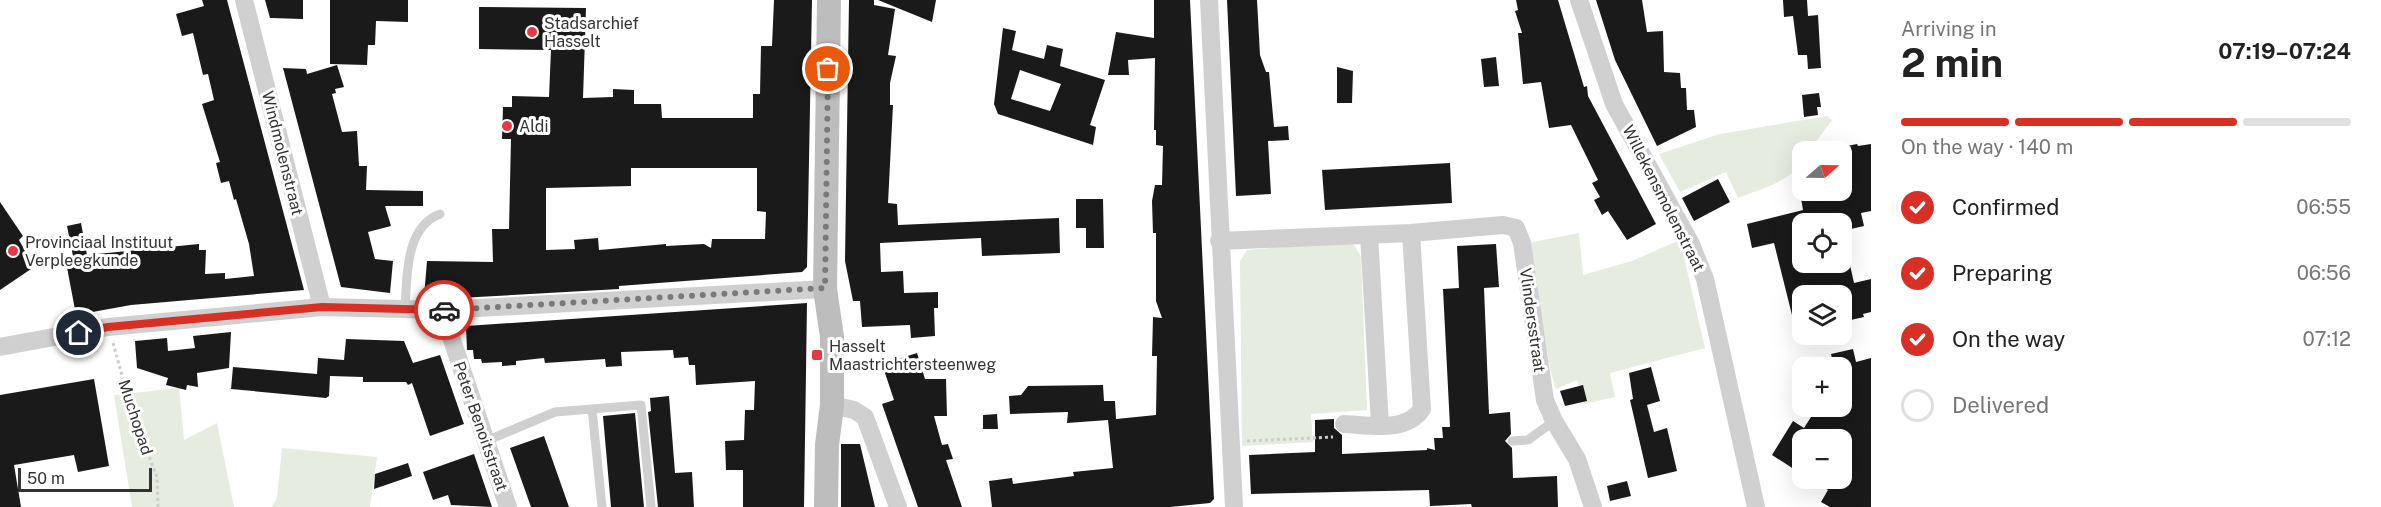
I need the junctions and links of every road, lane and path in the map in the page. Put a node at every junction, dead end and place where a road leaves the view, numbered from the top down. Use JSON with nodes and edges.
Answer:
{"nodes":[{"id":1,"x":244,"y":0,"type":"edge"},
{"id":2,"x":829,"y":0,"type":"edge"},
{"id":3,"x":1209,"y":0,"type":"edge"},
{"id":4,"x":1579,"y":0,"type":"edge"},
{"id":5,"x":440,"y":214,"type":"dead end"},
{"id":6,"x":1411,"y":233,"type":"junction"},
{"id":7,"x":1369,"y":235,"type":"junction"},
{"id":8,"x":1219,"y":241,"type":"junction"},
{"id":9,"x":825,"y":288,"type":"junction"},
{"id":10,"x":322,"y":307,"type":"junction"},
{"id":11,"x":405,"y":309,"type":"junction"},
{"id":12,"x":442,"y":310,"type":"junction"},
{"id":13,"x":108,"y":327,"type":"junction"},
{"id":14,"x":0,"y":346,"type":"edge"},
{"id":15,"x":832,"y":405,"type":"junction"},
{"id":16,"x":592,"y":409,"type":"junction"},
{"id":17,"x":1554,"y":421,"type":"junction"},
{"id":18,"x":1344,"y":424,"type":"dead end"},
{"id":19,"x":1380,"y":425,"type":"junction"},
{"id":20,"x":486,"y":441,"type":"junction"},
{"id":21,"x":1512,"y":441,"type":"dead end"},
{"id":22,"x":158,"y":507,"type":"edge"},
{"id":23,"x":508,"y":507,"type":"edge"},
{"id":24,"x":602,"y":507,"type":"edge"},
{"id":25,"x":651,"y":507,"type":"edge"},
{"id":26,"x":825,"y":507,"type":"edge"},
{"id":27,"x":898,"y":507,"type":"edge"},
{"id":28,"x":1234,"y":507,"type":"edge"},
{"id":29,"x":1593,"y":507,"type":"edge"},
{"id":30,"x":1756,"y":507,"type":"edge"}],
"edges":[{"from":1,"to":10,"type":"street","name":"Windmolenstraat"},
{"from":2,"to":9,"type":"main road"},
{"from":3,"to":8,"type":"street"},
{"from":4,"to":30,"type":"street","name":"Willekensmolenstraat"},
{"from":5,"to":11,"type":"lane"},
{"from":6,"to":7,"type":"street","name":"Vlindersstraat"},
{"from":6,"to":17,"type":"street","name":"Vlindersstraat"},
{"from":6,"to":19,"type":"street"},
{"from":7,"to":8,"type":"street","name":"Vlindersstraat"},
{"from":7,"to":19,"type":"street"},
{"from":8,"to":28,"type":"street"},
{"from":9,"to":12,"type":"street"},
{"from":9,"to":15,"type":"main road"},
{"from":10,"to":11,"type":"street"},
{"from":10,"to":13,"type":"street"},
{"from":11,"to":12,"type":"street"},
{"from":12,"to":20,"type":"street","name":"Peter Benoitstraat"},
{"from":13,"to":14,"type":"street"},
{"from":13,"to":22,"type":"path","name":"Muchopad"},
{"from":15,"to":26,"type":"main road"},
{"from":15,"to":27,"type":"street"},
{"from":16,"to":20,"type":"lane"},
{"from":16,"to":24,"type":"lane"},
{"from":16,"to":25,"type":"lane"},
{"from":17,"to":21,"type":"lane"},
{"from":17,"to":29,"type":"street","name":"Vlindersstraat"},
{"from":18,"to":19,"type":"street"},
{"from":20,"to":23,"type":"street","name":"Peter Benoitstraat"}]}
